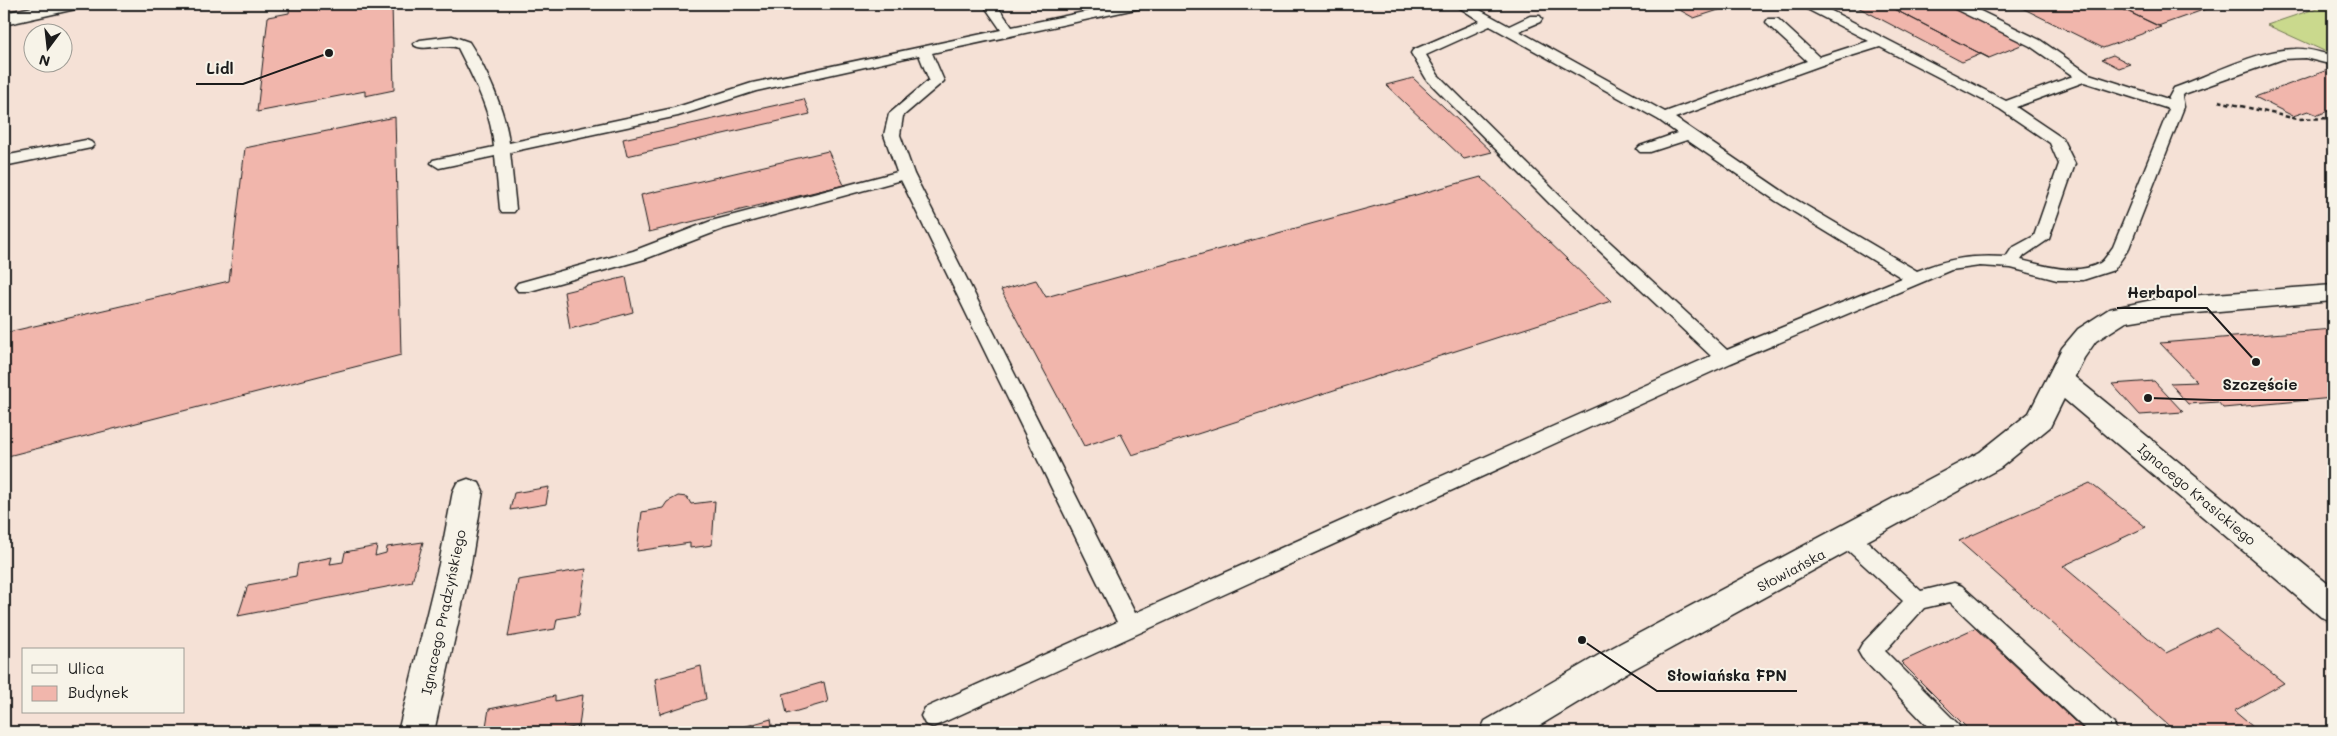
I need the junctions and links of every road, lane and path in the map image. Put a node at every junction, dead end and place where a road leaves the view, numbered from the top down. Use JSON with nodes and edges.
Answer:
{"nodes":[{"id":1,"x":67,"y":4,"type":"edge"},
{"id":2,"x":73,"y":4,"type":"edge"},
{"id":3,"x":989,"y":4,"type":"edge"},
{"id":4,"x":1140,"y":4,"type":"edge"},
{"id":5,"x":1460,"y":4,"type":"edge"},
{"id":6,"x":1808,"y":4,"type":"edge"},
{"id":7,"x":1956,"y":4,"type":"edge"},
{"id":8,"x":4,"y":12,"type":"edge"},
{"id":9,"x":4,"y":19,"type":"edge"},
{"id":10,"x":1535,"y":19,"type":"dead end"},
{"id":11,"x":1491,"y":21,"type":"junction"},
{"id":12,"x":1773,"y":22,"type":"dead end"},
{"id":13,"x":1509,"y":31,"type":"junction"},
{"id":14,"x":1009,"y":32,"type":"junction"},
{"id":15,"x":1881,"y":42,"type":"junction"},
{"id":16,"x":420,"y":44,"type":"dead end"},
{"id":17,"x":924,"y":50,"type":"junction"},
{"id":18,"x":2333,"y":61,"type":"edge"},
{"id":19,"x":1817,"y":62,"type":"junction"},
{"id":20,"x":2084,"y":77,"type":"junction"},
{"id":21,"x":2178,"y":99,"type":"junction"},
{"id":22,"x":2005,"y":106,"type":"junction"},
{"id":23,"x":1664,"y":117,"type":"junction"},
{"id":24,"x":2333,"y":118,"type":"edge"},
{"id":25,"x":1688,"y":134,"type":"junction"},
{"id":26,"x":86,"y":145,"type":"dead end"},
{"id":27,"x":503,"y":149,"type":"junction"},
{"id":28,"x":1645,"y":149,"type":"dead end"},
{"id":29,"x":4,"y":161,"type":"edge"},
{"id":30,"x":439,"y":163,"type":"dead end"},
{"id":31,"x":906,"y":174,"type":"junction"},
{"id":32,"x":508,"y":209,"type":"dead end"},
{"id":33,"x":2011,"y":263,"type":"junction"},
{"id":34,"x":1915,"y":278,"type":"junction"},
{"id":35,"x":524,"y":288,"type":"dead end"},
{"id":36,"x":2333,"y":293,"type":"edge"},
{"id":37,"x":1724,"y":358,"type":"junction"},
{"id":38,"x":2061,"y":381,"type":"junction"},
{"id":39,"x":468,"y":491,"type":"dead end"},
{"id":40,"x":1849,"y":538,"type":"junction"},
{"id":41,"x":1916,"y":601,"type":"junction"},
{"id":42,"x":2333,"y":607,"type":"edge"},
{"id":43,"x":1130,"y":626,"type":"junction"},
{"id":44,"x":933,"y":716,"type":"dead end"},
{"id":45,"x":416,"y":732,"type":"edge"},
{"id":46,"x":1498,"y":732,"type":"edge"},
{"id":47,"x":1949,"y":732,"type":"edge"},
{"id":48,"x":2105,"y":732,"type":"edge"}],
"edges":[{"from":1,"to":8,"type":"street"},
{"from":2,"to":9,"type":"street"},
{"from":3,"to":14,"type":"lane"},
{"from":4,"to":14,"type":"lane"},
{"from":5,"to":11,"type":"lane"},
{"from":6,"to":15,"type":"lane"},
{"from":7,"to":20,"type":"lane"},
{"from":10,"to":13,"type":"lane"},
{"from":11,"to":13,"type":"lane"},
{"from":11,"to":37,"type":"lane"},
{"from":12,"to":19,"type":"lane"},
{"from":13,"to":23,"type":"lane"},
{"from":14,"to":17,"type":"lane"},
{"from":15,"to":19,"type":"lane"},
{"from":15,"to":22,"type":"lane"},
{"from":16,"to":27,"type":"lane"},
{"from":17,"to":27,"type":"lane"},
{"from":17,"to":31,"type":"lane"},
{"from":18,"to":21,"type":"lane"},
{"from":19,"to":23,"type":"lane"},
{"from":20,"to":21,"type":"lane"},
{"from":20,"to":22,"type":"lane"},
{"from":21,"to":24,"type":"path"},
{"from":21,"to":33,"type":"lane"},
{"from":22,"to":33,"type":"lane"},
{"from":23,"to":25,"type":"lane"},
{"from":25,"to":28,"type":"lane"},
{"from":25,"to":34,"type":"lane"},
{"from":26,"to":29,"type":"lane"},
{"from":27,"to":30,"type":"lane"},
{"from":27,"to":32,"type":"lane"},
{"from":31,"to":35,"type":"lane"},
{"from":31,"to":43,"type":"lane"},
{"from":33,"to":34,"type":"lane"},
{"from":34,"to":37,"type":"lane"},
{"from":36,"to":38,"type":"street","name":"Słowiańska"},
{"from":37,"to":43,"type":"lane"},
{"from":38,"to":40,"type":"street","name":"Słowiańska"},
{"from":38,"to":42,"type":"street","name":"Ignacego Krasickiego"},
{"from":39,"to":45,"type":"street","name":"Ignacego Prądzyńskiego"},
{"from":40,"to":41,"type":"lane"},
{"from":40,"to":46,"type":"street","name":"Słowiańska"},
{"from":41,"to":47,"type":"lane"},
{"from":41,"to":48,"type":"lane"},
{"from":43,"to":44,"type":"lane"}]}
